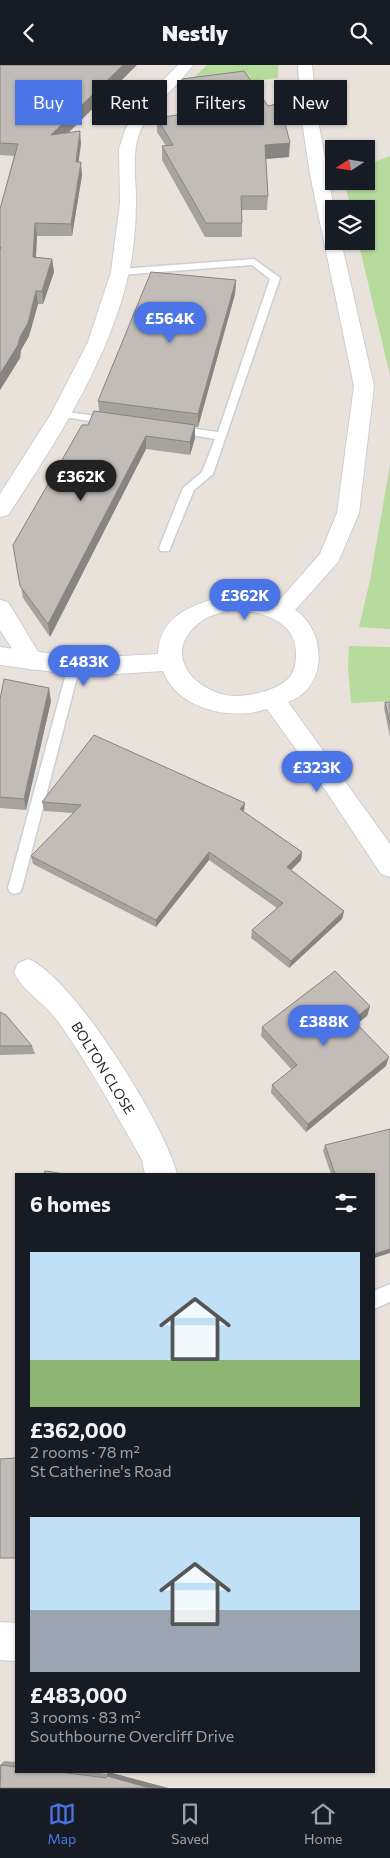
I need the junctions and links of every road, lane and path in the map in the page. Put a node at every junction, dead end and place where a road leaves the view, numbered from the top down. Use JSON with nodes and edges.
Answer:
{"nodes":[{"id":1,"x":186,"y":65,"type":"edge"},
{"id":2,"x":306,"y":65,"type":"edge"},
{"id":3,"x":120,"y":272,"type":"junction"},
{"id":4,"x":61,"y":414,"type":"junction"},
{"id":5,"x":118,"y":422,"type":"edge"},
{"id":6,"x":165,"y":428,"type":"edge"},
{"id":7,"x":222,"y":435,"type":"junction"},
{"id":8,"x":0,"y":509,"type":"edge"},
{"id":9,"x":165,"y":548,"type":"dead end"},
{"id":10,"x":0,"y":608,"type":"edge"},
{"id":11,"x":280,"y":612,"type":"junction"},
{"id":12,"x":0,"y":656,"type":"edge"},
{"id":13,"x":32,"y":661,"type":"junction"},
{"id":14,"x":169,"y":662,"type":"junction"},
{"id":15,"x":74,"y":666,"type":"junction"},
{"id":16,"x":274,"y":700,"type":"junction"},
{"id":17,"x":390,"y":866,"type":"edge"},
{"id":18,"x":15,"y":888,"type":"dead end"},
{"id":19,"x":28,"y":972,"type":"dead end"},
{"id":20,"x":162,"y":1173,"type":"edge"},
{"id":21,"x":390,"y":1293,"type":"edge"},
{"id":22,"x":375,"y":1300,"type":"edge"},
{"id":23,"x":0,"y":1641,"type":"edge"},
{"id":24,"x":15,"y":1642,"type":"edge"}],
"edges":[{"from":1,"to":3,"type":"street"},
{"from":2,"to":11,"type":"street"},
{"from":3,"to":4,"type":"street"},
{"from":3,"to":7,"type":"lane"},
{"from":4,"to":5,"type":"lane"},
{"from":4,"to":8,"type":"street"},
{"from":6,"to":7,"type":"lane"},
{"from":7,"to":9,"type":"lane"},
{"from":10,"to":13,"type":"street"},
{"from":11,"to":14,"type":"street"},
{"from":11,"to":16,"type":"street"},
{"from":12,"to":13,"type":"street"},
{"from":13,"to":15,"type":"street"},
{"from":14,"to":15,"type":"street"},
{"from":14,"to":16,"type":"street"},
{"from":15,"to":18,"type":"lane"},
{"from":16,"to":17,"type":"street"},
{"from":19,"to":20,"type":"street","name":"BOLTON CLOSE"},
{"from":21,"to":22,"type":"lane"},
{"from":23,"to":24,"type":"street"}]}
